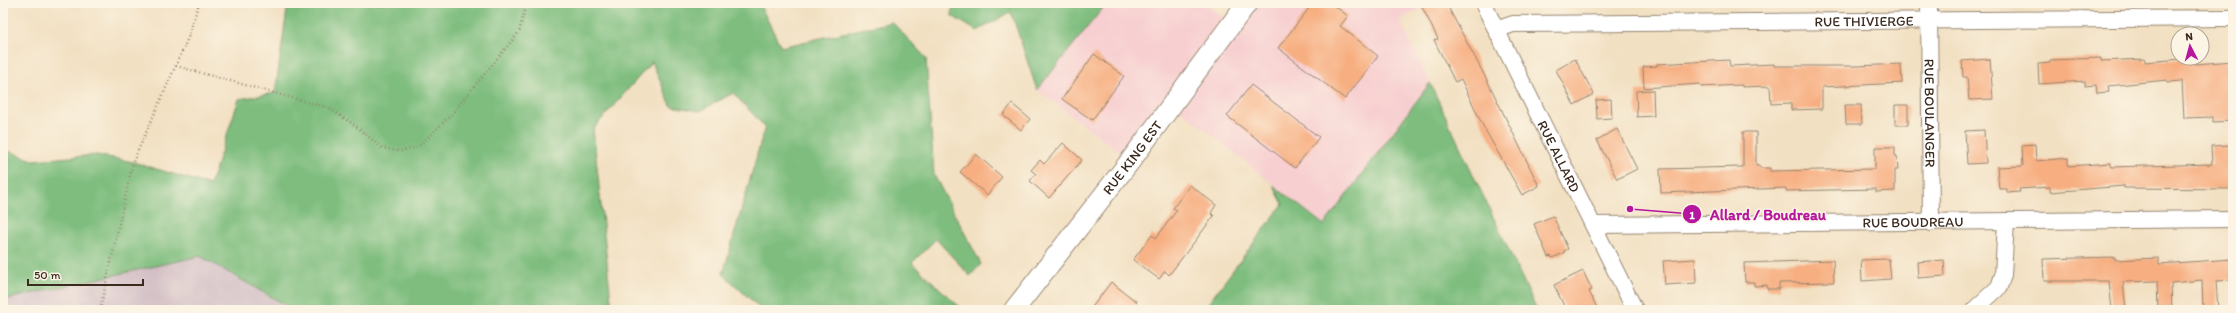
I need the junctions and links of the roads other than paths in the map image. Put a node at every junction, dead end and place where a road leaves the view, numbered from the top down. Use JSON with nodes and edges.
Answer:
{"nodes":[{"id":1,"x":1247,"y":3,"type":"edge"},
{"id":2,"x":1483,"y":3,"type":"edge"},
{"id":3,"x":1929,"y":3,"type":"edge"},
{"id":4,"x":2233,"y":18,"type":"edge"},
{"id":5,"x":1929,"y":20,"type":"junction"},
{"id":6,"x":1496,"y":30,"type":"junction"},
{"id":7,"x":2233,"y":219,"type":"edge"},
{"id":8,"x":2006,"y":222,"type":"junction"},
{"id":9,"x":1931,"y":223,"type":"junction"},
{"id":10,"x":1593,"y":225,"type":"junction"},
{"id":11,"x":1014,"y":310,"type":"edge"},
{"id":12,"x":1635,"y":310,"type":"edge"},
{"id":13,"x":1974,"y":310,"type":"edge"}],
"edges":[{"from":1,"to":11,"type":"main road","name":"RUE KING EST"},
{"from":2,"to":6,"type":"street","name":"RUE ALLARD"},
{"from":3,"to":5,"type":"street","name":"RUE BOULANGER"},
{"from":4,"to":5,"type":"street","name":"RUE THIVIERGE"},
{"from":5,"to":6,"type":"street","name":"RUE THIVIERGE"},
{"from":5,"to":9,"type":"street","name":"RUE BOULANGER"},
{"from":6,"to":10,"type":"street","name":"RUE ALLARD"},
{"from":7,"to":8,"type":"street","name":"RUE BOUDREAU"},
{"from":8,"to":9,"type":"street","name":"RUE BOUDREAU"},
{"from":8,"to":13,"type":"street"},
{"from":9,"to":10,"type":"street","name":"RUE BOUDREAU"},
{"from":10,"to":12,"type":"street","name":"RUE ALLARD"}]}
